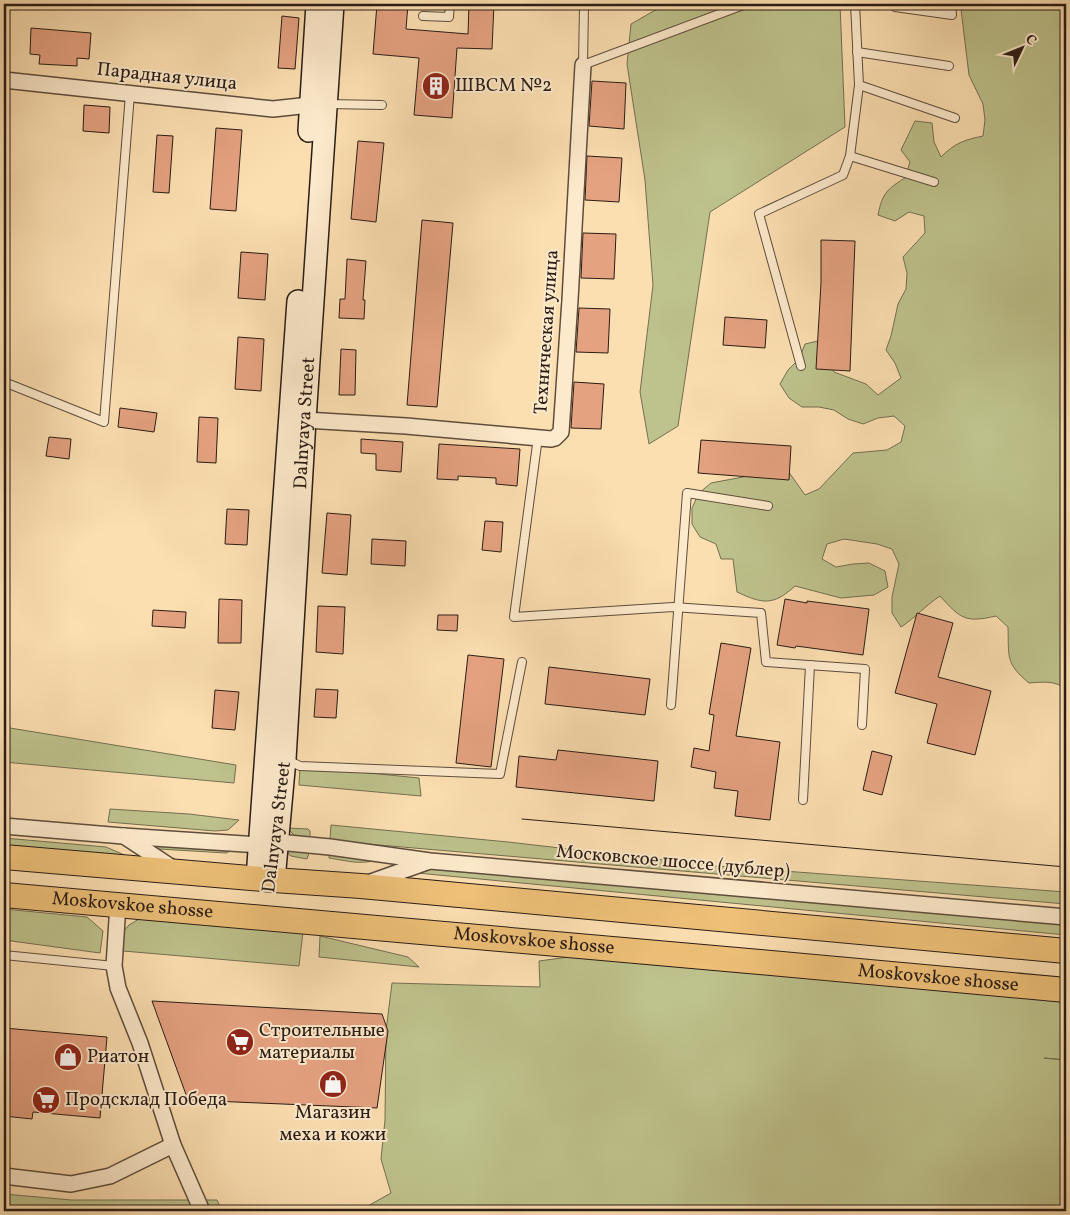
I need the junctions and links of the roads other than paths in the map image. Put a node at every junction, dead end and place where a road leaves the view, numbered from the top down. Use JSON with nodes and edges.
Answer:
{"nodes":[{"id":1,"x":317,"y":4,"type":"edge"},
{"id":2,"x":333,"y":4,"type":"edge"},
{"id":3,"x":450,"y":4,"type":"edge"},
{"id":4,"x":584,"y":4,"type":"edge"},
{"id":5,"x":746,"y":4,"type":"edge"},
{"id":6,"x":855,"y":4,"type":"edge"},
{"id":7,"x":951,"y":4,"type":"edge"},
{"id":8,"x":895,"y":7,"type":"dead end"},
{"id":9,"x":423,"y":16,"type":"dead end"},
{"id":10,"x":857,"y":52,"type":"junction"},
{"id":11,"x":583,"y":66,"type":"junction"},
{"id":12,"x":949,"y":66,"type":"dead end"},
{"id":13,"x":4,"y":80,"type":"edge"},
{"id":14,"x":859,"y":85,"type":"junction"},
{"id":15,"x":130,"y":94,"type":"junction"},
{"id":16,"x":318,"y":104,"type":"junction"},
{"id":17,"x":382,"y":106,"type":"dead end"},
{"id":18,"x":955,"y":118,"type":"dead end"},
{"id":19,"x":850,"y":156,"type":"junction"},
{"id":20,"x":934,"y":182,"type":"dead end"},
{"id":21,"x":801,"y":366,"type":"dead end"},
{"id":22,"x":4,"y":382,"type":"edge"},
{"id":23,"x":305,"y":420,"type":"junction"},
{"id":24,"x":538,"y":438,"type":"junction"},
{"id":25,"x":768,"y":506,"type":"dead end"},
{"id":26,"x":678,"y":608,"type":"junction"},
{"id":27,"x":522,"y":662,"type":"dead end"},
{"id":28,"x":810,"y":665,"type":"junction"},
{"id":29,"x":672,"y":705,"type":"dead end"},
{"id":30,"x":862,"y":725,"type":"dead end"},
{"id":31,"x":285,"y":759,"type":"junction"},
{"id":32,"x":803,"y":800,"type":"dead end"},
{"id":33,"x":4,"y":826,"type":"edge"},
{"id":34,"x":123,"y":836,"type":"junction"},
{"id":35,"x":268,"y":844,"type":"junction"},
{"id":36,"x":4,"y":857,"type":"edge"},
{"id":37,"x":430,"y":861,"type":"junction"},
{"id":38,"x":179,"y":872,"type":"junction"},
{"id":39,"x":266,"y":880,"type":"junction"},
{"id":40,"x":361,"y":886,"type":"junction"},
{"id":41,"x":4,"y":895,"type":"edge"},
{"id":42,"x":118,"y":904,"type":"junction"},
{"id":43,"x":263,"y":916,"type":"junction"},
{"id":44,"x":1066,"y":917,"type":"edge"},
{"id":45,"x":1066,"y":951,"type":"edge"},
{"id":46,"x":4,"y":955,"type":"edge"},
{"id":47,"x":114,"y":966,"type":"junction"},
{"id":48,"x":1066,"y":990,"type":"edge"},
{"id":49,"x":172,"y":1145,"type":"junction"},
{"id":50,"x":4,"y":1176,"type":"edge"},
{"id":51,"x":202,"y":1211,"type":"edge"}],
"edges":[{"from":1,"to":16,"type":"main road","name":"Dalnyaya Street"},
{"from":2,"to":16,"type":"main road","name":"Dalnyaya Street"},
{"from":3,"to":9,"type":"lane"},
{"from":4,"to":11,"type":"lane"},
{"from":5,"to":11,"type":"lane"},
{"from":6,"to":10,"type":"lane"},
{"from":7,"to":8,"type":"lane"},
{"from":10,"to":12,"type":"lane"},
{"from":10,"to":14,"type":"lane"},
{"from":11,"to":24,"type":"street","name":"Техническая улица"},
{"from":13,"to":15,"type":"street","name":"Парадная улица"},
{"from":14,"to":18,"type":"lane"},
{"from":14,"to":19,"type":"lane"},
{"from":15,"to":16,"type":"street","name":"Парадная улица"},
{"from":15,"to":22,"type":"lane"},
{"from":16,"to":17,"type":"lane"},
{"from":16,"to":23,"type":"main road","name":"Dalnyaya Street"},
{"from":16,"to":35,"type":"main road","name":"Dalnyaya Street"},
{"from":19,"to":20,"type":"lane"},
{"from":19,"to":21,"type":"lane"},
{"from":23,"to":24,"type":"street","name":"Техническая улица"},
{"from":23,"to":31,"type":"main road","name":"Dalnyaya Street"},
{"from":24,"to":26,"type":"lane"},
{"from":25,"to":26,"type":"lane"},
{"from":26,"to":28,"type":"lane"},
{"from":26,"to":29,"type":"lane"},
{"from":27,"to":31,"type":"lane"},
{"from":28,"to":30,"type":"lane"},
{"from":28,"to":32,"type":"lane"},
{"from":31,"to":35,"type":"main road","name":"Dalnyaya Street"},
{"from":33,"to":34,"type":"street","name":"Московское шоссе (дублер)"},
{"from":34,"to":35,"type":"street","name":"Московское шоссе (дублер)"},
{"from":34,"to":38,"type":"street"},
{"from":35,"to":37,"type":"street","name":"Московское шоссе (дублер)"},
{"from":35,"to":39,"type":"main road","name":"Dalnyaya Street"},
{"from":36,"to":38,"type":"main road","name":"Moskovskoe shosse"},
{"from":37,"to":40,"type":"street"},
{"from":37,"to":44,"type":"street","name":"Московское шоссе (дублер)"},
{"from":38,"to":39,"type":"main road","name":"Moskovskoe shosse"},
{"from":39,"to":40,"type":"main road","name":"Moskovskoe shosse"},
{"from":39,"to":43,"type":"main road","name":"Dalnyaya Street"},
{"from":40,"to":45,"type":"main road","name":"Moskovskoe shosse"},
{"from":41,"to":42,"type":"main road","name":"Moskovskoe shosse"},
{"from":42,"to":43,"type":"main road","name":"Moskovskoe shosse"},
{"from":42,"to":47,"type":"street"},
{"from":43,"to":48,"type":"main road","name":"Moskovskoe shosse"},
{"from":46,"to":47,"type":"lane"},
{"from":47,"to":49,"type":"street"},
{"from":49,"to":50,"type":"street"},
{"from":49,"to":51,"type":"street"}]}
